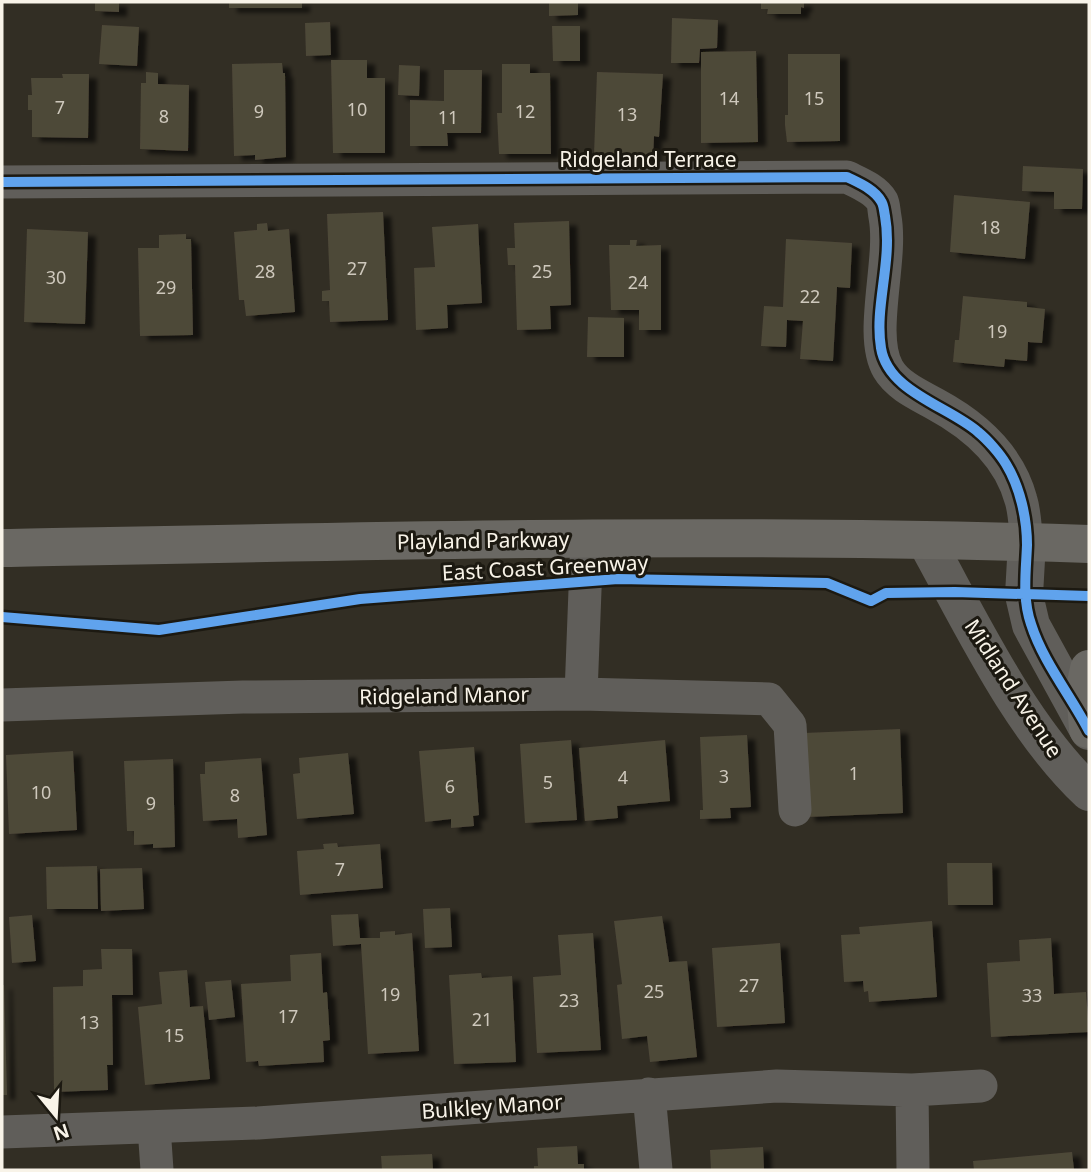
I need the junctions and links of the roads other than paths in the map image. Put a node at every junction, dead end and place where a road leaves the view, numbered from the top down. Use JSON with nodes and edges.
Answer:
{"nodes":[{"id":1,"x":2,"y":182,"type":"edge"},
{"id":2,"x":587,"y":538,"type":"junction"},
{"id":3,"x":926,"y":541,"type":"junction"},
{"id":4,"x":1027,"y":542,"type":"junction"},
{"id":5,"x":1089,"y":544,"type":"edge"},
{"id":6,"x":2,"y":548,"type":"edge"},
{"id":7,"x":1089,"y":669,"type":"edge"},
{"id":8,"x":581,"y":694,"type":"junction"},
{"id":9,"x":2,"y":705,"type":"edge"},
{"id":10,"x":1088,"y":730,"type":"edge"},
{"id":11,"x":1089,"y":792,"type":"edge"},
{"id":12,"x":796,"y":810,"type":"dead end"},
{"id":13,"x":981,"y":1086,"type":"dead end"},
{"id":14,"x":912,"y":1090,"type":"junction"},
{"id":15,"x":649,"y":1094,"type":"junction"},
{"id":16,"x":154,"y":1127,"type":"junction"},
{"id":17,"x":2,"y":1132,"type":"edge"},
{"id":18,"x":157,"y":1170,"type":"edge"},
{"id":19,"x":656,"y":1170,"type":"edge"},
{"id":20,"x":913,"y":1170,"type":"edge"}],
"edges":[{"from":1,"to":4,"type":"street","name":"Ridgeland Terrace"},
{"from":2,"to":3,"type":"main road","name":"Playland Parkway"},
{"from":2,"to":6,"type":"main road","name":"Playland Parkway"},
{"from":2,"to":8,"type":"street"},
{"from":3,"to":4,"type":"main road","name":"Playland Parkway"},
{"from":3,"to":11,"type":"street","name":"Midland Avenue"},
{"from":4,"to":5,"type":"main road","name":"Playland Parkway"},
{"from":4,"to":10,"type":"street","name":"Midland Avenue"},
{"from":7,"to":10,"type":"main road"},
{"from":8,"to":9,"type":"street","name":"Ridgeland Manor"},
{"from":8,"to":12,"type":"street","name":"Ridgeland Manor"},
{"from":13,"to":14,"type":"street","name":"Bulkley Manor"},
{"from":14,"to":15,"type":"street","name":"Bulkley Manor"},
{"from":14,"to":20,"type":"street"},
{"from":15,"to":16,"type":"street","name":"Bulkley Manor"},
{"from":15,"to":19,"type":"street"},
{"from":16,"to":17,"type":"street","name":"Bulkley Manor"},
{"from":16,"to":18,"type":"street"}]}
